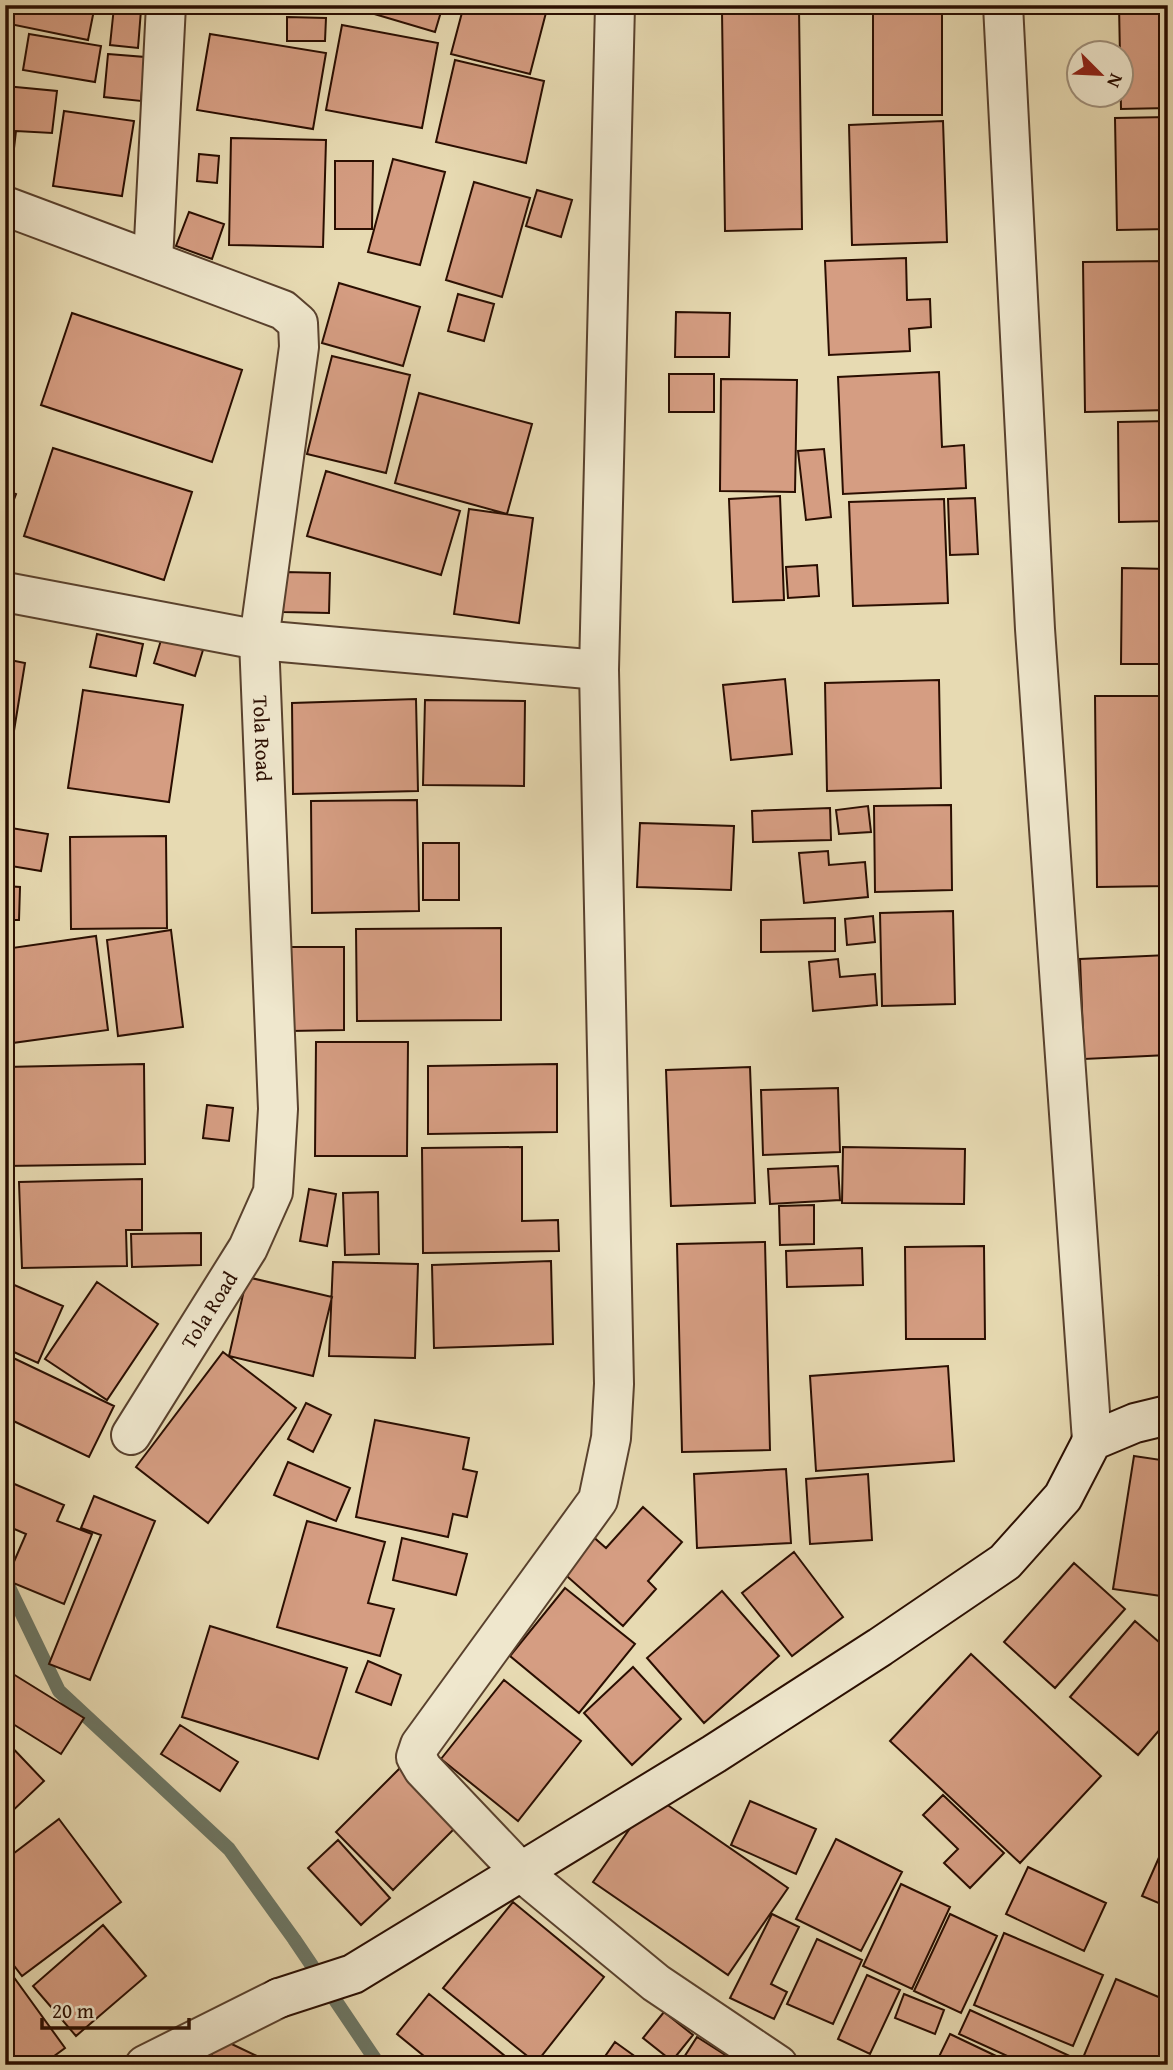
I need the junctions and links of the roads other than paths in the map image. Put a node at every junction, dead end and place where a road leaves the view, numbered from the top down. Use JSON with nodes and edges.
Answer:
{"nodes":[{"id":1,"x":166,"y":5,"type":"edge"},
{"id":2,"x":615,"y":5,"type":"edge"},
{"id":3,"x":1003,"y":5,"type":"edge"},
{"id":4,"x":5,"y":206,"type":"edge"},
{"id":5,"x":153,"y":261,"type":"junction"},
{"id":6,"x":5,"y":592,"type":"edge"},
{"id":7,"x":259,"y":640,"type":"junction"},
{"id":8,"x":599,"y":670,"type":"junction"},
{"id":9,"x":1168,"y":1415,"type":"edge"},
{"id":10,"x":131,"y":1435,"type":"dead end"},
{"id":11,"x":1092,"y":1441,"type":"junction"},
{"id":12,"x":520,"y":1871,"type":"junction"},
{"id":13,"x":145,"y":2065,"type":"edge"},
{"id":14,"x":778,"y":2065,"type":"edge"}],
"edges":[{"from":1,"to":5,"type":"street"},
{"from":2,"to":8,"type":"street"},
{"from":3,"to":11,"type":"street"},
{"from":4,"to":5,"type":"street","name":"Tola Road"},
{"from":5,"to":7,"type":"street","name":"Tola Road"},
{"from":6,"to":7,"type":"street"},
{"from":7,"to":8,"type":"street"},
{"from":7,"to":10,"type":"street","name":"Tola Road"},
{"from":8,"to":12,"type":"street"},
{"from":9,"to":11,"type":"street"},
{"from":11,"to":12,"type":"street"},
{"from":12,"to":13,"type":"street"},
{"from":12,"to":14,"type":"street"}]}
